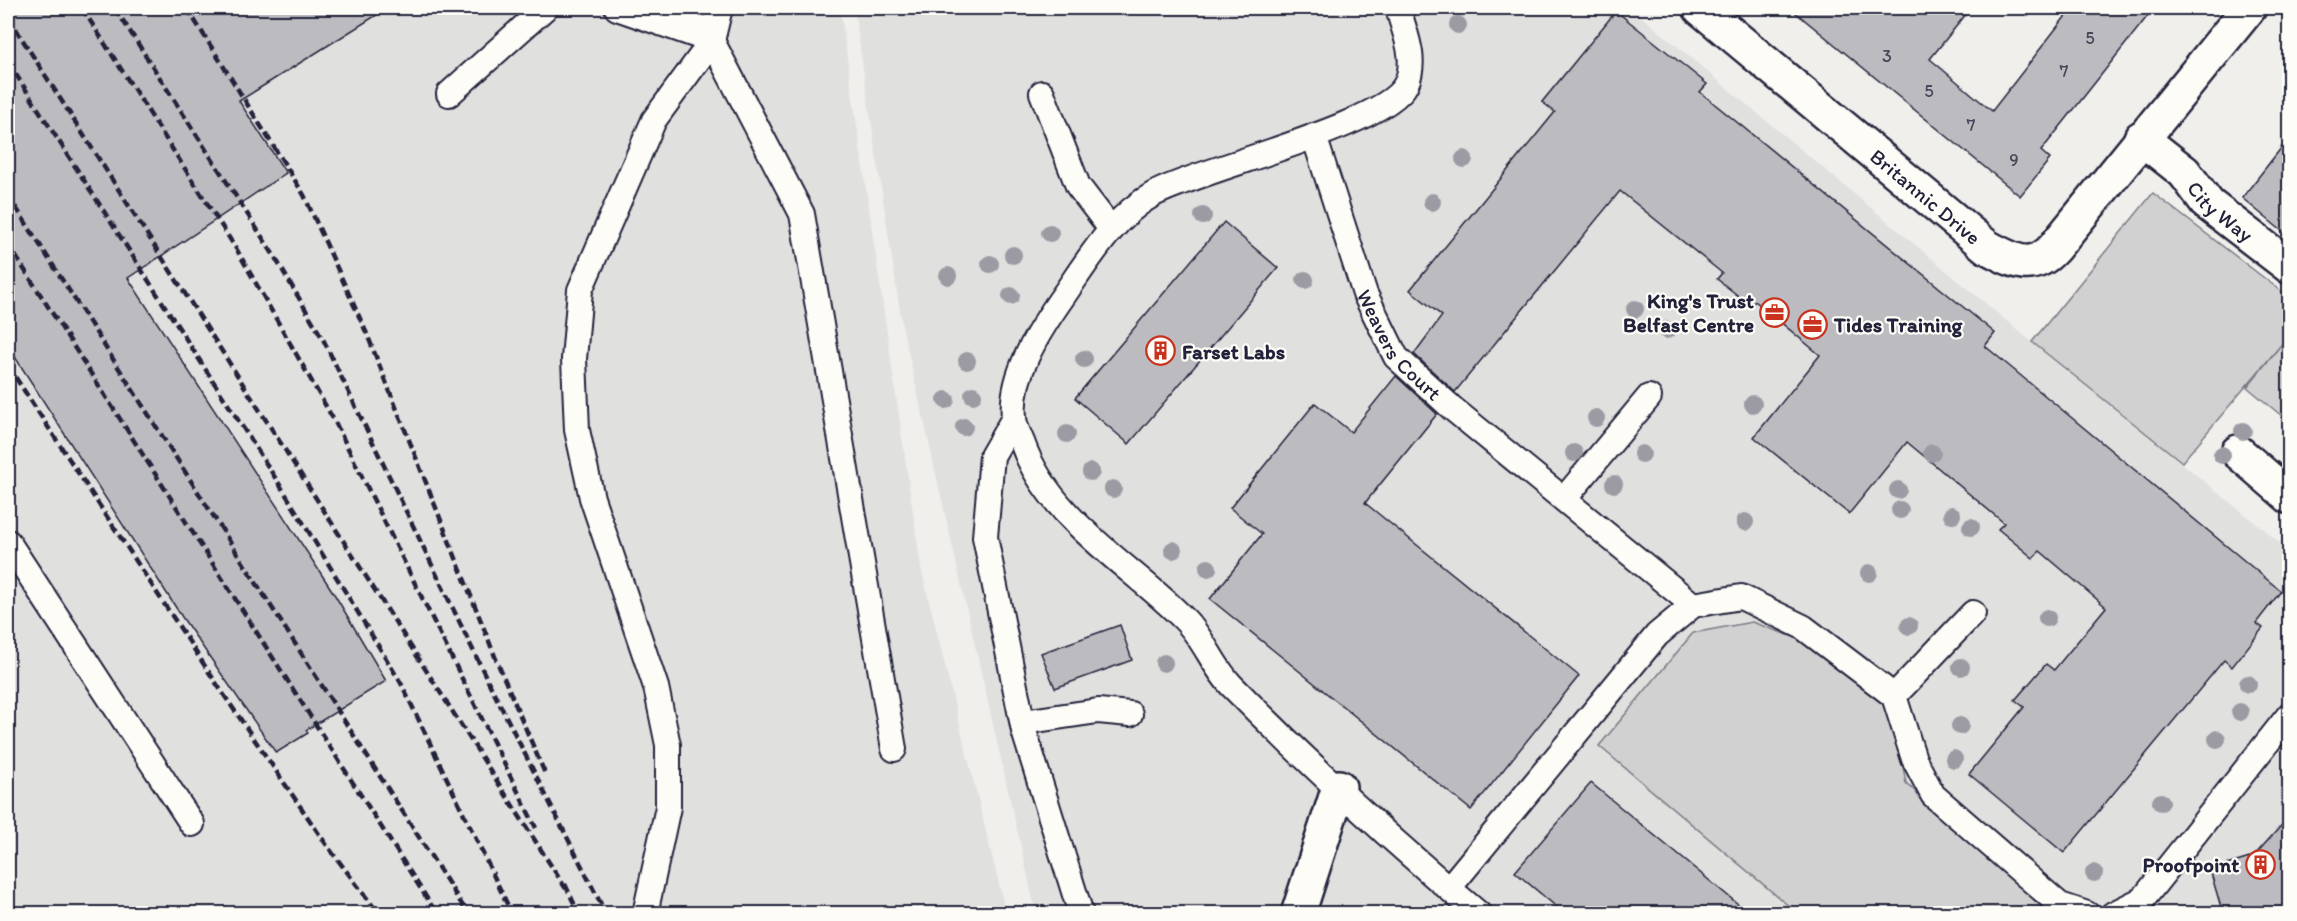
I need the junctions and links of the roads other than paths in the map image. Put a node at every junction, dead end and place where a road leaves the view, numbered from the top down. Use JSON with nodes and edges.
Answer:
{"nodes":[{"id":1,"x":545,"y":8,"type":"edge"},
{"id":2,"x":617,"y":8,"type":"edge"},
{"id":3,"x":676,"y":8,"type":"edge"},
{"id":4,"x":703,"y":8,"type":"edge"},
{"id":5,"x":720,"y":8,"type":"edge"},
{"id":6,"x":1398,"y":8,"type":"edge"},
{"id":7,"x":1700,"y":8,"type":"edge"},
{"id":8,"x":2249,"y":8,"type":"edge"},
{"id":9,"x":712,"y":41,"type":"junction"},
{"id":10,"x":1042,"y":93,"type":"dead end"},
{"id":11,"x":449,"y":94,"type":"dead end"},
{"id":12,"x":1314,"y":136,"type":"junction"},
{"id":13,"x":2141,"y":138,"type":"junction"},
{"id":14,"x":1111,"y":229,"type":"junction"},
{"id":15,"x":2289,"y":267,"type":"edge"},
{"id":16,"x":1648,"y":398,"type":"dead end"},
{"id":17,"x":1014,"y":418,"type":"junction"},
{"id":18,"x":2238,"y":452,"type":"dead end"},
{"id":19,"x":2289,"y":497,"type":"edge"},
{"id":20,"x":1565,"y":498,"type":"junction"},
{"id":21,"x":8,"y":542,"type":"edge"},
{"id":22,"x":1693,"y":605,"type":"junction"},
{"id":23,"x":1973,"y":614,"type":"dead end"},
{"id":24,"x":1894,"y":696,"type":"junction"},
{"id":25,"x":1130,"y":714,"type":"dead end"},
{"id":26,"x":2289,"y":714,"type":"edge"},
{"id":27,"x":1023,"y":722,"type":"junction"},
{"id":28,"x":894,"y":749,"type":"dead end"},
{"id":29,"x":1339,"y":788,"type":"junction"},
{"id":30,"x":192,"y":824,"type":"dead end"},
{"id":31,"x":1449,"y":888,"type":"junction"},
{"id":32,"x":645,"y":914,"type":"edge"},
{"id":33,"x":1081,"y":914,"type":"edge"},
{"id":34,"x":1298,"y":914,"type":"edge"},
{"id":35,"x":1479,"y":914,"type":"edge"},
{"id":36,"x":2087,"y":914,"type":"edge"},
{"id":37,"x":2113,"y":914,"type":"edge"}],
"edges":[{"from":1,"to":11,"type":"lane"},
{"from":2,"to":9,"type":"lane"},
{"from":3,"to":9,"type":"lane"},
{"from":4,"to":9,"type":"lane"},
{"from":5,"to":9,"type":"lane"},
{"from":6,"to":12,"type":"lane"},
{"from":7,"to":13,"type":"street","name":"Britannic Drive"},
{"from":8,"to":13,"type":"street","name":"Britannic Drive"},
{"from":9,"to":28,"type":"lane"},
{"from":9,"to":32,"type":"lane"},
{"from":10,"to":14,"type":"lane"},
{"from":12,"to":14,"type":"lane"},
{"from":12,"to":20,"type":"lane","name":"Weavers Court"},
{"from":13,"to":15,"type":"street","name":"City Way"},
{"from":14,"to":17,"type":"lane"},
{"from":16,"to":20,"type":"lane"},
{"from":17,"to":27,"type":"lane"},
{"from":17,"to":29,"type":"lane"},
{"from":18,"to":19,"type":"street"},
{"from":20,"to":22,"type":"lane","name":"Weavers Court"},
{"from":21,"to":30,"type":"lane"},
{"from":22,"to":24,"type":"lane"},
{"from":22,"to":31,"type":"lane"},
{"from":23,"to":24,"type":"lane"},
{"from":24,"to":36,"type":"lane"},
{"from":25,"to":27,"type":"lane"},
{"from":26,"to":37,"type":"lane"},
{"from":27,"to":33,"type":"lane"},
{"from":29,"to":31,"type":"lane"},
{"from":29,"to":34,"type":"street"},
{"from":31,"to":35,"type":"lane"}]}
